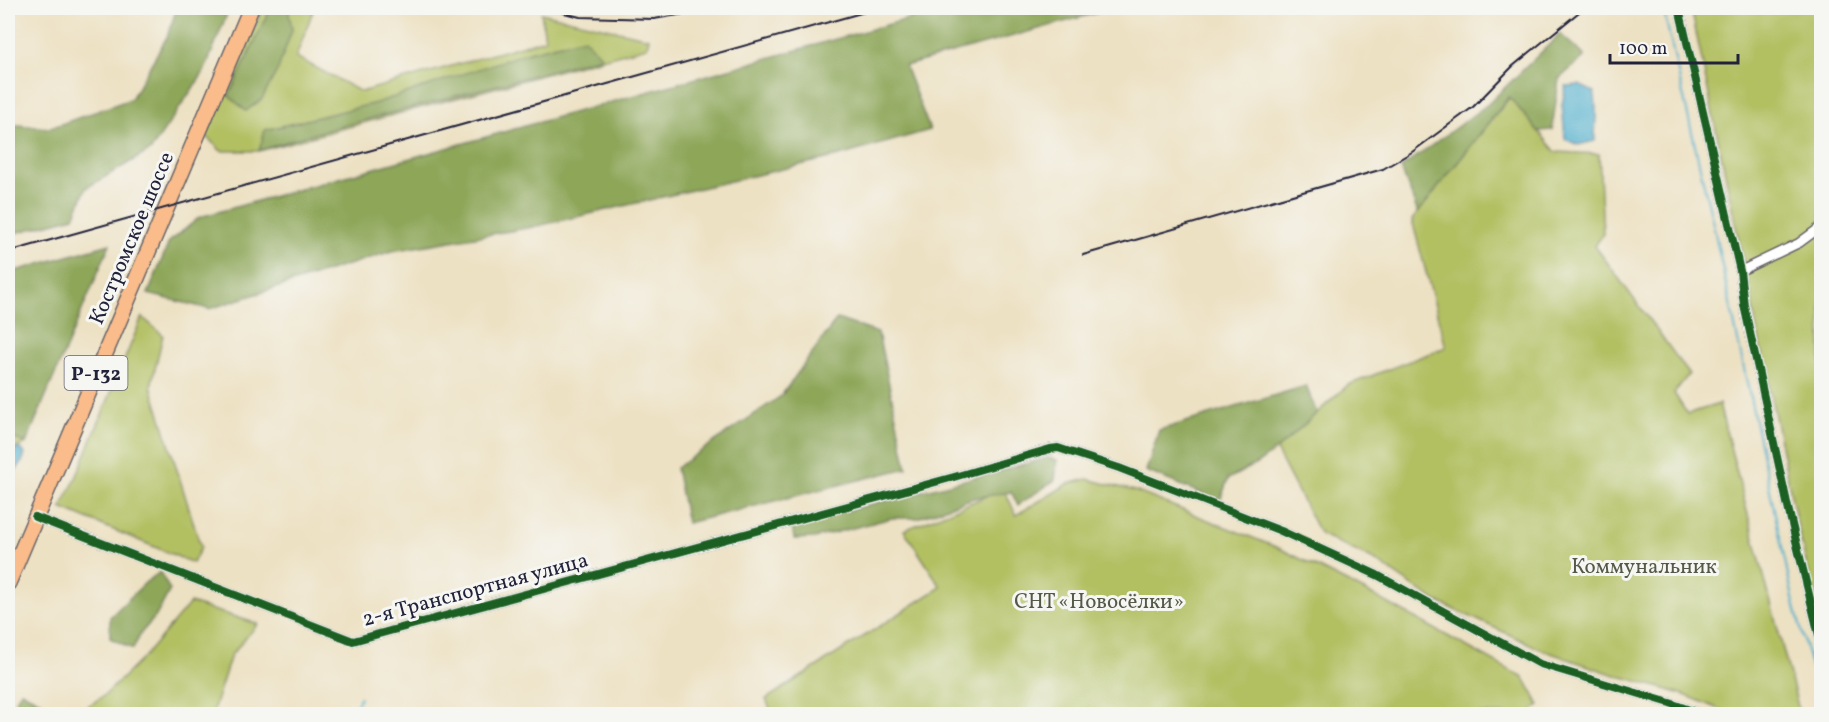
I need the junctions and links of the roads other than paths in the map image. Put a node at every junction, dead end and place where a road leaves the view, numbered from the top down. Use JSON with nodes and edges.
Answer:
{"nodes":[{"id":1,"x":250,"y":8,"type":"edge"},
{"id":2,"x":1679,"y":8,"type":"edge"},
{"id":3,"x":1821,"y":226,"type":"edge"},
{"id":4,"x":1740,"y":272,"type":"junction"},
{"id":5,"x":35,"y":517,"type":"junction"},
{"id":6,"x":8,"y":583,"type":"edge"},
{"id":7,"x":1821,"y":648,"type":"edge"},
{"id":8,"x":1701,"y":714,"type":"edge"}],
"edges":[{"from":1,"to":5,"type":"highway","name":"Костромское шоссе","number":"Р-132"},
{"from":2,"to":4,"type":"street"},
{"from":3,"to":4,"type":"street"},
{"from":4,"to":7,"type":"street"},
{"from":5,"to":6,"type":"highway","name":"Костромское шоссе","number":"Р-132"},
{"from":5,"to":8,"type":"street","name":"2-я Транспортная улица"}]}
